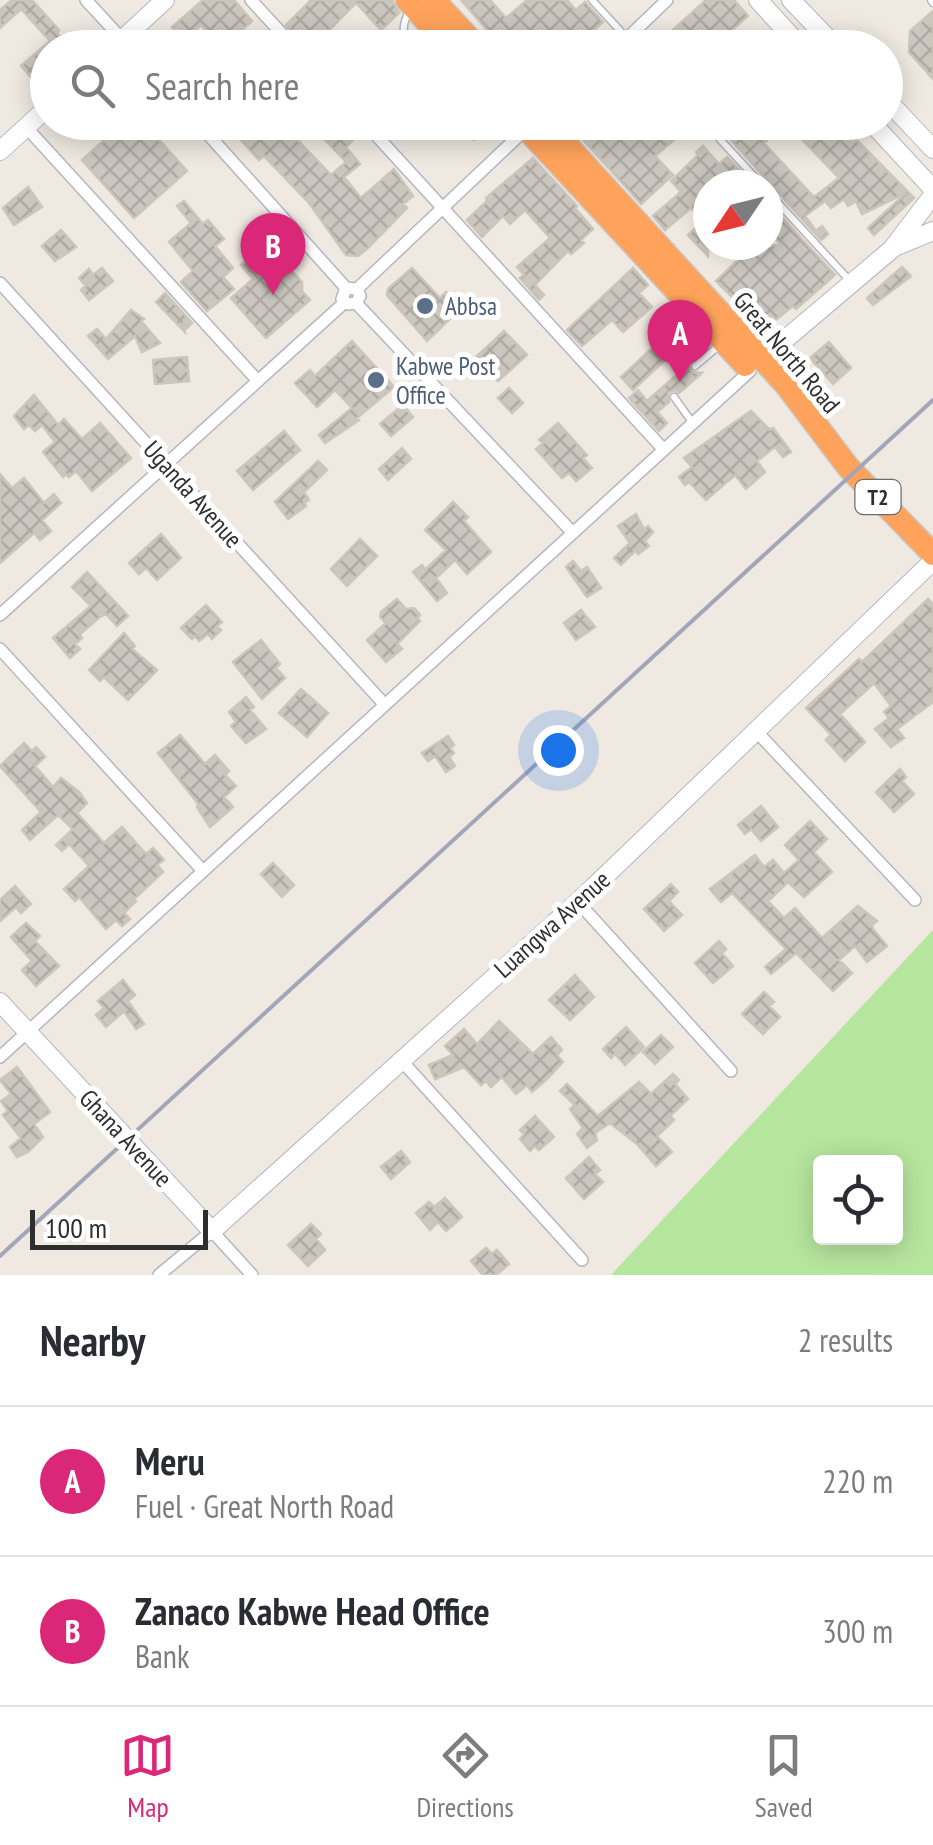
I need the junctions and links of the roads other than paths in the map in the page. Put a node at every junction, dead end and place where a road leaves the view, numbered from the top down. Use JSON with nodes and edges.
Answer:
{"nodes":[{"id":1,"x":86,"y":0,"type":"edge"},
{"id":2,"x":165,"y":0,"type":"edge"},
{"id":3,"x":251,"y":0,"type":"edge"},
{"id":4,"x":592,"y":0,"type":"edge"},
{"id":5,"x":666,"y":0,"type":"edge"},
{"id":6,"x":758,"y":0,"type":"edge"},
{"id":7,"x":792,"y":0,"type":"edge"},
{"id":8,"x":416,"y":1,"type":"edge"},
{"id":9,"x":110,"y":30,"type":"edge"},
{"id":10,"x":136,"y":30,"type":"edge"},
{"id":11,"x":278,"y":30,"type":"edge"},
{"id":12,"x":402,"y":30,"type":"edge"},
{"id":13,"x":438,"y":30,"type":"edge"},
{"id":14,"x":454,"y":30,"type":"edge"},
{"id":15,"x":616,"y":30,"type":"edge"},
{"id":16,"x":639,"y":30,"type":"edge"},
{"id":17,"x":786,"y":30,"type":"edge"},
{"id":18,"x":820,"y":30,"type":"edge"},
{"id":19,"x":903,"y":117,"type":"edge"},
{"id":20,"x":30,"y":123,"type":"edge"},
{"id":21,"x":26,"y":127,"type":"junction"},
{"id":22,"x":30,"y":131,"type":"edge"},
{"id":23,"x":38,"y":140,"type":"edge"},
{"id":24,"x":213,"y":140,"type":"edge"},
{"id":25,"x":380,"y":140,"type":"edge"},
{"id":26,"x":515,"y":140,"type":"edge"},
{"id":27,"x":544,"y":140,"type":"edge"},
{"id":28,"x":545,"y":140,"type":"edge"},
{"id":29,"x":721,"y":140,"type":"edge"},
{"id":30,"x":887,"y":140,"type":"edge"},
{"id":31,"x":933,"y":149,"type":"edge"},
{"id":32,"x":0,"y":151,"type":"edge"},
{"id":33,"x":748,"y":170,"type":"edge"},
{"id":34,"x":932,"y":194,"type":"edge"},
{"id":35,"x":442,"y":208,"type":"junction"},
{"id":36,"x":783,"y":208,"type":"edge"},
{"id":37,"x":933,"y":230,"type":"edge"},
{"id":38,"x":892,"y":248,"type":"junction"},
{"id":39,"x":0,"y":283,"type":"edge"},
{"id":40,"x":852,"y":283,"type":"junction"},
{"id":41,"x":351,"y":296,"type":"junction"},
{"id":42,"x":723,"y":342,"type":"junction"},
{"id":43,"x":756,"y":365,"type":"junction"},
{"id":44,"x":695,"y":366,"type":"dead end"},
{"id":45,"x":258,"y":380,"type":"junction"},
{"id":46,"x":674,"y":397,"type":"dead end"},
{"id":47,"x":693,"y":423,"type":"junction"},
{"id":48,"x":664,"y":450,"type":"junction"},
{"id":49,"x":166,"y":464,"type":"junction"},
{"id":50,"x":573,"y":532,"type":"junction"},
{"id":51,"x":933,"y":558,"type":"edge"},
{"id":52,"x":0,"y":615,"type":"edge"},
{"id":53,"x":0,"y":648,"type":"edge"},
{"id":54,"x":385,"y":705,"type":"junction"},
{"id":55,"x":756,"y":732,"type":"junction"},
{"id":56,"x":203,"y":871,"type":"junction"},
{"id":57,"x":915,"y":900,"type":"dead end"},
{"id":58,"x":578,"y":902,"type":"junction"},
{"id":59,"x":0,"y":1002,"type":"edge"},
{"id":60,"x":27,"y":1032,"type":"junction"},
{"id":61,"x":0,"y":1057,"type":"edge"},
{"id":62,"x":400,"y":1059,"type":"junction"},
{"id":63,"x":731,"y":1071,"type":"dead end"},
{"id":64,"x":212,"y":1231,"type":"junction"},
{"id":65,"x":582,"y":1260,"type":"dead end"},
{"id":66,"x":160,"y":1275,"type":"edge"},
{"id":67,"x":252,"y":1275,"type":"edge"}],
"edges":[{"from":1,"to":9,"type":"street"},
{"from":2,"to":10,"type":"main road"},
{"from":3,"to":11,"type":"street"},
{"from":4,"to":15,"type":"lane"},
{"from":5,"to":16,"type":"street"},
{"from":6,"to":17,"type":"main road"},
{"from":7,"to":18,"type":"main road"},
{"from":8,"to":12,"type":"lane"},
{"from":8,"to":13,"type":"highway"},
{"from":8,"to":14,"type":"highway"},
{"from":19,"to":31,"type":"main road"},
{"from":20,"to":21,"type":"main road"},
{"from":21,"to":22,"type":"street"},
{"from":21,"to":32,"type":"main road"},
{"from":23,"to":45,"type":"street"},
{"from":24,"to":41,"type":"street"},
{"from":25,"to":35,"type":"street"},
{"from":26,"to":35,"type":"street"},
{"from":27,"to":42,"type":"highway","name":"Great North Road","number":"T2"},
{"from":28,"to":43,"type":"highway","name":"Great North Road","number":"T2"},
{"from":29,"to":33,"type":"lane"},
{"from":30,"to":34,"type":"main road"},
{"from":34,"to":38,"type":"main road"},
{"from":35,"to":41,"type":"street"},
{"from":35,"to":48,"type":"street"},
{"from":36,"to":40,"type":"lane"},
{"from":37,"to":38,"type":"main road"},
{"from":38,"to":40,"type":"main road"},
{"from":39,"to":49,"type":"street","name":"Uganda Avenue"},
{"from":40,"to":43,"type":"main road"},
{"from":41,"to":45,"type":"street"},
{"from":41,"to":50,"type":"street"},
{"from":42,"to":43,"type":"highway","name":"Great North Road","number":"T2"},
{"from":42,"to":44,"type":"lane"},
{"from":43,"to":47,"type":"street"},
{"from":43,"to":51,"type":"highway","name":"Great North Road","number":"T2"},
{"from":45,"to":49,"type":"street"},
{"from":46,"to":47,"type":"lane"},
{"from":47,"to":48,"type":"street"},
{"from":48,"to":50,"type":"street"},
{"from":49,"to":52,"type":"street"},
{"from":49,"to":54,"type":"street","name":"Uganda Avenue"},
{"from":50,"to":54,"type":"street"},
{"from":51,"to":55,"type":"main road","name":"Luangwa Avenue"},
{"from":53,"to":56,"type":"street"},
{"from":54,"to":56,"type":"street"},
{"from":55,"to":57,"type":"street"},
{"from":55,"to":58,"type":"main road","name":"Luangwa Avenue"},
{"from":56,"to":60,"type":"street"},
{"from":58,"to":62,"type":"main road","name":"Luangwa Avenue"},
{"from":58,"to":63,"type":"street"},
{"from":59,"to":60,"type":"main road","name":"Ghana Avenue"},
{"from":60,"to":61,"type":"street"},
{"from":60,"to":64,"type":"main road","name":"Ghana Avenue"},
{"from":62,"to":64,"type":"main road","name":"Luangwa Avenue"},
{"from":62,"to":65,"type":"street"},
{"from":64,"to":66,"type":"street","name":"Luangwa Avenue"},
{"from":64,"to":67,"type":"street","name":"Ghana Avenue"}]}
